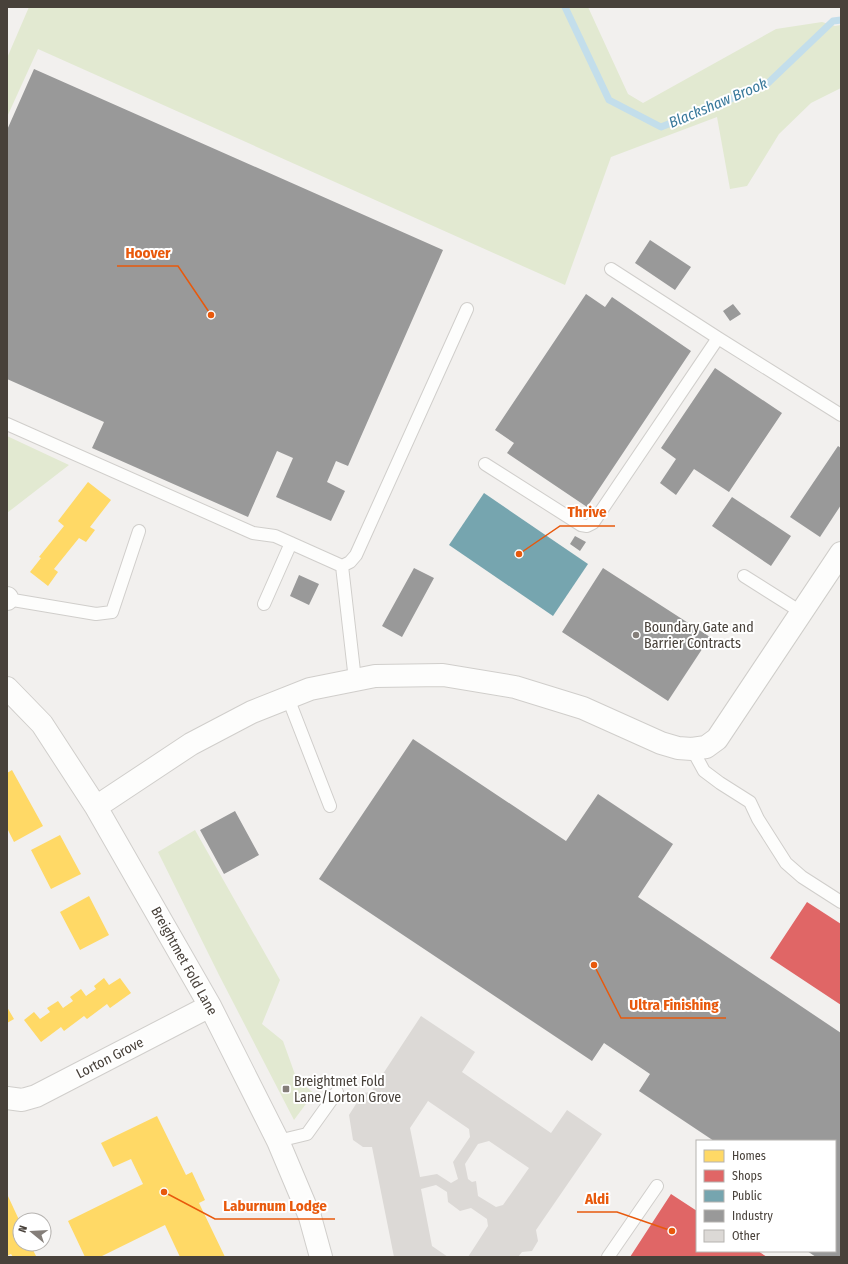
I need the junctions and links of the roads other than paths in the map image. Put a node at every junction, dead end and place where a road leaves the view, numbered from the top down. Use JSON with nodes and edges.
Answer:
{"nodes":[{"id":1,"x":611,"y":269,"type":"dead end"},
{"id":2,"x":467,"y":309,"type":"dead end"},
{"id":3,"x":718,"y":338,"type":"junction"},
{"id":4,"x":841,"y":415,"type":"edge"},
{"id":5,"x":7,"y":424,"type":"edge"},
{"id":6,"x":485,"y":464,"type":"dead end"},
{"id":7,"x":139,"y":531,"type":"dead end"},
{"id":8,"x":291,"y":543,"type":"junction"},
{"id":9,"x":841,"y":553,"type":"edge"},
{"id":10,"x":342,"y":566,"type":"junction"},
{"id":11,"x":744,"y":576,"type":"dead end"},
{"id":12,"x":7,"y":599,"type":"edge"},
{"id":13,"x":264,"y":604,"type":"dead end"},
{"id":14,"x":801,"y":612,"type":"junction"},
{"id":15,"x":355,"y":680,"type":"junction"},
{"id":16,"x":7,"y":688,"type":"edge"},
{"id":17,"x":288,"y":698,"type":"junction"},
{"id":18,"x":692,"y":749,"type":"junction"},
{"id":19,"x":330,"y":806,"type":"dead end"},
{"id":20,"x":96,"y":807,"type":"junction"},
{"id":21,"x":841,"y":902,"type":"edge"},
{"id":22,"x":210,"y":1006,"type":"junction"},
{"id":23,"x":337,"y":1092,"type":"dead end"},
{"id":24,"x":7,"y":1098,"type":"edge"},
{"id":25,"x":278,"y":1141,"type":"junction"},
{"id":26,"x":657,"y":1186,"type":"dead end"},
{"id":27,"x":321,"y":1257,"type":"edge"},
{"id":28,"x":608,"y":1257,"type":"edge"}],
"edges":[{"from":1,"to":3,"type":"lane"},
{"from":2,"to":10,"type":"lane"},
{"from":3,"to":4,"type":"lane"},
{"from":3,"to":6,"type":"lane"},
{"from":5,"to":8,"type":"lane"},
{"from":7,"to":12,"type":"lane"},
{"from":8,"to":10,"type":"lane"},
{"from":8,"to":13,"type":"lane"},
{"from":9,"to":14,"type":"street"},
{"from":10,"to":15,"type":"lane"},
{"from":11,"to":14,"type":"lane"},
{"from":14,"to":18,"type":"street"},
{"from":15,"to":17,"type":"street"},
{"from":15,"to":18,"type":"street"},
{"from":16,"to":20,"type":"street","name":"Breightmet Fold Lane"},
{"from":17,"to":19,"type":"lane"},
{"from":17,"to":20,"type":"street"},
{"from":18,"to":21,"type":"lane"},
{"from":20,"to":22,"type":"street","name":"Breightmet Fold Lane"},
{"from":22,"to":24,"type":"street","name":"Lorton Grove"},
{"from":22,"to":25,"type":"street","name":"Breightmet Fold Lane"},
{"from":23,"to":25,"type":"lane"},
{"from":25,"to":27,"type":"street","name":"Breightmet Fold Lane"},
{"from":26,"to":28,"type":"lane"}]}
